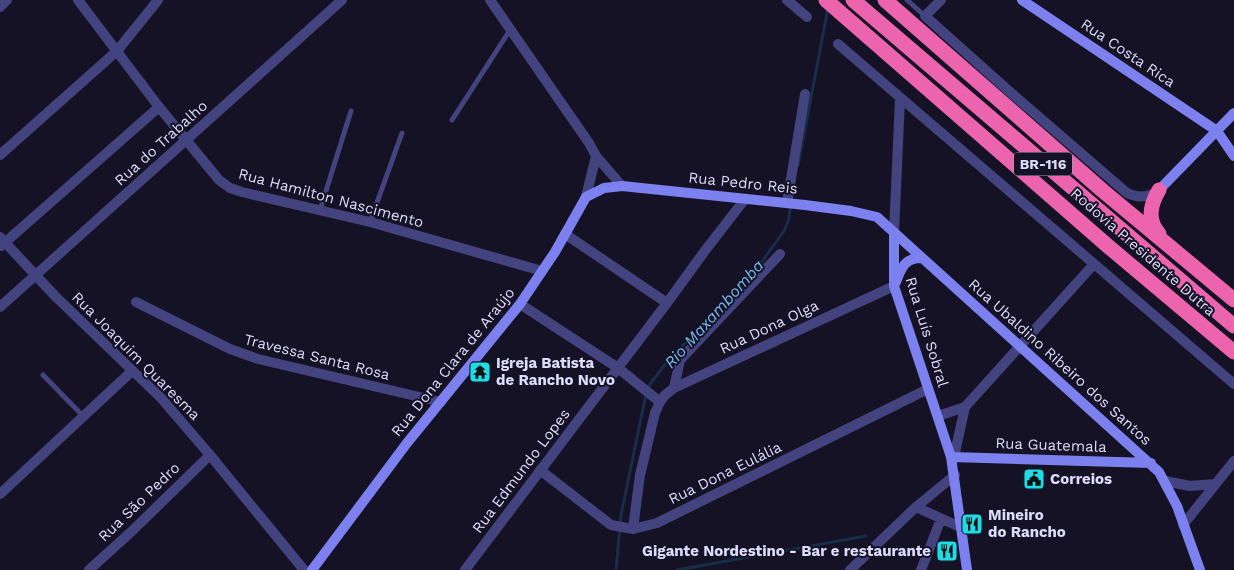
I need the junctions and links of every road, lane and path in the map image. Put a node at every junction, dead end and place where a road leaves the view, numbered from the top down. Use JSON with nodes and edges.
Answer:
{"nodes":[{"id":1,"x":7,"y":0,"type":"edge"},
{"id":2,"x":78,"y":0,"type":"edge"},
{"id":3,"x":158,"y":0,"type":"edge"},
{"id":4,"x":342,"y":0,"type":"edge"},
{"id":5,"x":490,"y":0,"type":"edge"},
{"id":6,"x":787,"y":0,"type":"edge"},
{"id":7,"x":826,"y":0,"type":"edge"},
{"id":8,"x":853,"y":0,"type":"edge"},
{"id":9,"x":885,"y":0,"type":"edge"},
{"id":10,"x":907,"y":0,"type":"edge"},
{"id":11,"x":941,"y":0,"type":"edge"},
{"id":12,"x":1022,"y":0,"type":"edge"},
{"id":13,"x":0,"y":6,"type":"edge"},
{"id":14,"x":925,"y":16,"type":"junction"},
{"id":15,"x":807,"y":18,"type":"dead end"},
{"id":16,"x":510,"y":30,"type":"junction"},
{"id":17,"x":838,"y":44,"type":"dead end"},
{"id":18,"x":117,"y":51,"type":"junction"},
{"id":19,"x":805,"y":94,"type":"dead end"},
{"id":20,"x":900,"y":99,"type":"junction"},
{"id":21,"x":159,"y":107,"type":"junction"},
{"id":22,"x":351,"y":111,"type":"dead end"},
{"id":23,"x":1234,"y":113,"type":"edge"},
{"id":24,"x":452,"y":120,"type":"dead end"},
{"id":25,"x":1216,"y":131,"type":"junction"},
{"id":26,"x":402,"y":132,"type":"dead end"},
{"id":27,"x":186,"y":140,"type":"junction"},
{"id":28,"x":0,"y":155,"type":"edge"},
{"id":29,"x":596,"y":156,"type":"junction"},
{"id":30,"x":1234,"y":156,"type":"edge"},
{"id":31,"x":622,"y":186,"type":"junction"},
{"id":32,"x":1159,"y":190,"type":"junction"},
{"id":33,"x":586,"y":198,"type":"junction"},
{"id":34,"x":745,"y":200,"type":"junction"},
{"id":35,"x":787,"y":203,"type":"junction"},
{"id":36,"x":320,"y":210,"type":"junction"},
{"id":37,"x":370,"y":222,"type":"junction"},
{"id":38,"x":894,"y":233,"type":"junction"},
{"id":39,"x":565,"y":234,"type":"junction"},
{"id":40,"x":2,"y":242,"type":"edge"},
{"id":41,"x":1168,"y":245,"type":"junction"},
{"id":42,"x":780,"y":254,"type":"dead end"},
{"id":43,"x":921,"y":258,"type":"junction"},
{"id":44,"x":1094,"y":264,"type":"junction"},
{"id":45,"x":542,"y":271,"type":"junction"},
{"id":46,"x":35,"y":275,"type":"junction"},
{"id":47,"x":894,"y":286,"type":"junction"},
{"id":48,"x":1234,"y":300,"type":"edge"},
{"id":49,"x":136,"y":302,"type":"dead end"},
{"id":50,"x":667,"y":303,"type":"junction"},
{"id":51,"x":520,"y":304,"type":"junction"},
{"id":52,"x":0,"y":307,"type":"edge"},
{"id":53,"x":1234,"y":326,"type":"edge"},
{"id":54,"x":1019,"y":347,"type":"junction"},
{"id":55,"x":1232,"y":351,"type":"edge"},
{"id":56,"x":618,"y":368,"type":"junction"},
{"id":57,"x":132,"y":371,"type":"junction"},
{"id":58,"x":43,"y":376,"type":"dead end"},
{"id":59,"x":1234,"y":384,"type":"edge"},
{"id":60,"x":674,"y":388,"type":"junction"},
{"id":61,"x":928,"y":389,"type":"junction"},
{"id":62,"x":441,"y":402,"type":"junction"},
{"id":63,"x":660,"y":402,"type":"junction"},
{"id":64,"x":965,"y":407,"type":"junction"},
{"id":65,"x":938,"y":416,"type":"junction"},
{"id":66,"x":85,"y":417,"type":"junction"},
{"id":67,"x":210,"y":455,"type":"junction"},
{"id":68,"x":953,"y":457,"type":"junction"},
{"id":69,"x":1234,"y":461,"type":"edge"},
{"id":70,"x":1150,"y":463,"type":"junction"},
{"id":71,"x":540,"y":470,"type":"junction"},
{"id":72,"x":954,"y":476,"type":"junction"},
{"id":73,"x":1165,"y":481,"type":"junction"},
{"id":74,"x":1215,"y":484,"type":"junction"},
{"id":75,"x":0,"y":494,"type":"edge"},
{"id":76,"x":916,"y":508,"type":"junction"},
{"id":77,"x":942,"y":519,"type":"junction"},
{"id":78,"x":1184,"y":525,"type":"junction"},
{"id":79,"x":631,"y":528,"type":"junction"},
{"id":80,"x":962,"y":528,"type":"junction"},
{"id":81,"x":471,"y":568,"type":"edge"},
{"id":82,"x":89,"y":570,"type":"edge"},
{"id":83,"x":304,"y":570,"type":"edge"},
{"id":84,"x":312,"y":570,"type":"edge"},
{"id":85,"x":850,"y":570,"type":"edge"},
{"id":86,"x":921,"y":570,"type":"edge"},
{"id":87,"x":967,"y":570,"type":"edge"},
{"id":88,"x":1200,"y":570,"type":"edge"}],
"edges":[{"from":1,"to":13,"type":"street"},
{"from":2,"to":18,"type":"street","name":"Rua Hamilton Nascimento"},
{"from":3,"to":18,"type":"street"},
{"from":4,"to":27,"type":"street","name":"Rua do Trabalho"},
{"from":5,"to":16,"type":"street"},
{"from":6,"to":15,"type":"street"},
{"from":7,"to":55,"type":"highway","name":"Rodovia Presidente Dutra","number":"BR-116"},
{"from":8,"to":53,"type":"highway","name":"Rodovia Presidente Dutra","number":"BR-116"},
{"from":9,"to":41,"type":"highway","number":"BR-116"},
{"from":10,"to":14,"type":"lane"},
{"from":11,"to":14,"type":"street"},
{"from":12,"to":25,"type":"main road","name":"Rua Costa Rica"},
{"from":14,"to":32,"type":"street"},
{"from":16,"to":24,"type":"lane"},
{"from":16,"to":29,"type":"street"},
{"from":17,"to":20,"type":"street"},
{"from":18,"to":21,"type":"street","name":"Rua Hamilton Nascimento"},
{"from":18,"to":28,"type":"street"},
{"from":19,"to":35,"type":"street"},
{"from":20,"to":38,"type":"street","name":"Rua Luís Sobral"},
{"from":20,"to":44,"type":"street"},
{"from":21,"to":27,"type":"street","name":"Rua Hamilton Nascimento"},
{"from":21,"to":40,"type":"street"},
{"from":22,"to":36,"type":"lane"},
{"from":23,"to":25,"type":"main road"},
{"from":25,"to":30,"type":"main road"},
{"from":25,"to":32,"type":"main road"},
{"from":26,"to":37,"type":"lane"},
{"from":27,"to":36,"type":"street","name":"Rua Hamilton Nascimento"},
{"from":27,"to":46,"type":"street","name":"Rua do Trabalho"},
{"from":29,"to":31,"type":"street"},
{"from":29,"to":33,"type":"street"},
{"from":31,"to":33,"type":"main road"},
{"from":31,"to":34,"type":"main road","name":"Rua Pedro Reis"},
{"from":32,"to":41,"type":"highway"},
{"from":33,"to":39,"type":"main road","name":"Rua Dona Clara de Araújo"},
{"from":34,"to":35,"type":"main road","name":"Rua Pedro Reis"},
{"from":34,"to":50,"type":"street","name":"Rua Edmundo Lopes"},
{"from":35,"to":38,"type":"main road","name":"Rua Pedro Reis"},
{"from":36,"to":37,"type":"street","name":"Rua Hamilton Nascimento"},
{"from":37,"to":45,"type":"street","name":"Rua Hamilton Nascimento"},
{"from":38,"to":43,"type":"main road","name":"Rua Ubaldino Ribeiro dos Santos"},
{"from":38,"to":47,"type":"main road","name":"Rua Luís Sobral"},
{"from":39,"to":45,"type":"main road","name":"Rua Dona Clara de Araújo"},
{"from":39,"to":50,"type":"street"},
{"from":40,"to":46,"type":"street","name":"Rua Joaquim Quaresma"},
{"from":41,"to":48,"type":"highway","number":"BR-116"},
{"from":42,"to":60,"type":"street"},
{"from":43,"to":47,"type":"main road"},
{"from":43,"to":54,"type":"main road","name":"Rua Ubaldino Ribeiro dos Santos"},
{"from":44,"to":54,"type":"street"},
{"from":44,"to":59,"type":"street"},
{"from":45,"to":51,"type":"main road","name":"Rua Dona Clara de Araújo"},
{"from":46,"to":52,"type":"street","name":"Rua do Trabalho"},
{"from":46,"to":57,"type":"street","name":"Rua Joaquim Quaresma"},
{"from":47,"to":60,"type":"street","name":"Rua Dona Olga"},
{"from":47,"to":61,"type":"main road","name":"Rua Luís Sobral"},
{"from":49,"to":62,"type":"street","name":"Travessa Santa Rosa"},
{"from":50,"to":56,"type":"street","name":"Rua Edmundo Lopes"},
{"from":51,"to":56,"type":"street"},
{"from":51,"to":62,"type":"main road","name":"Rua Dona Clara de Araújo"},
{"from":54,"to":64,"type":"street"},
{"from":54,"to":70,"type":"main road","name":"Rua Ubaldino Ribeiro dos Santos"},
{"from":56,"to":63,"type":"street"},
{"from":56,"to":71,"type":"street","name":"Rua Edmundo Lopes"},
{"from":57,"to":66,"type":"street"},
{"from":57,"to":67,"type":"street","name":"Rua Joaquim Quaresma"},
{"from":58,"to":66,"type":"lane"},
{"from":60,"to":63,"type":"street","name":"Rua Dona Olga"},
{"from":61,"to":65,"type":"main road","name":"Rua Luís Sobral"},
{"from":61,"to":79,"type":"street","name":"Rua Dona Eulália"},
{"from":62,"to":84,"type":"main road","name":"Rua Dona Clara de Araújo"},
{"from":63,"to":79,"type":"street","name":"Rua Dona Olga"},
{"from":64,"to":65,"type":"street"},
{"from":64,"to":68,"type":"street"},
{"from":65,"to":68,"type":"main road","name":"Rua Luís Sobral"},
{"from":66,"to":75,"type":"street"},
{"from":67,"to":82,"type":"street","name":"Rua São Pedro"},
{"from":67,"to":83,"type":"street","name":"Rua Joaquim Quaresma"},
{"from":68,"to":70,"type":"main road","name":"Rua Guatemala"},
{"from":68,"to":72,"type":"main road","name":"Rua Luís Sobral"},
{"from":69,"to":74,"type":"street"},
{"from":70,"to":73,"type":"main road","name":"Rua Ubaldino Ribeiro dos Santos"},
{"from":71,"to":79,"type":"street","name":"Rua Dona Eulália"},
{"from":71,"to":81,"type":"street","name":"Rua Edmundo Lopes"},
{"from":72,"to":76,"type":"street"},
{"from":72,"to":80,"type":"main road","name":"Rua Luís Sobral"},
{"from":73,"to":74,"type":"street"},
{"from":73,"to":78,"type":"main road","name":"Rua Ubaldino Ribeiro dos Santos"},
{"from":74,"to":78,"type":"street"},
{"from":76,"to":77,"type":"street"},
{"from":76,"to":85,"type":"street"},
{"from":77,"to":80,"type":"street"},
{"from":77,"to":86,"type":"street"},
{"from":78,"to":88,"type":"main road","name":"Rua Ubaldino Ribeiro dos Santos"},
{"from":80,"to":87,"type":"main road","name":"Rua Luís Sobral"}]}
